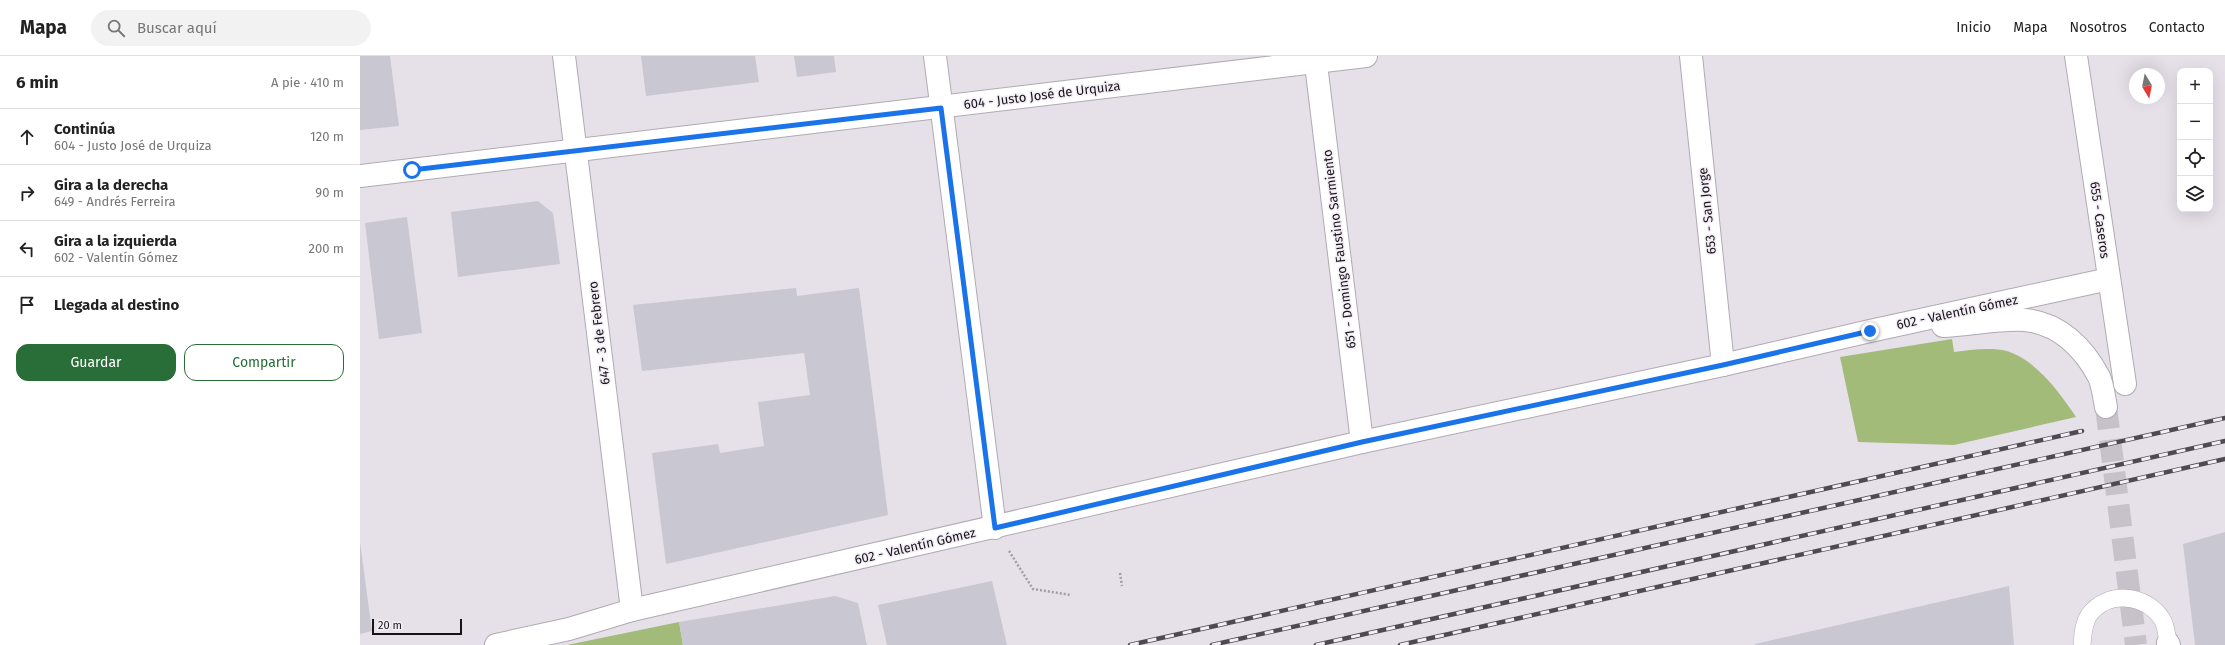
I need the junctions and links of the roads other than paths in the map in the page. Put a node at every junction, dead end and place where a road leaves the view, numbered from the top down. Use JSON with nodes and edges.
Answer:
{"nodes":[{"id":1,"x":564,"y":56,"type":"edge"},
{"id":2,"x":935,"y":56,"type":"edge"},
{"id":3,"x":1366,"y":56,"type":"edge"},
{"id":4,"x":1690,"y":56,"type":"edge"},
{"id":5,"x":2076,"y":56,"type":"edge"},
{"id":6,"x":1316,"y":59,"type":"edge"},
{"id":7,"x":941,"y":108,"type":"junction"},
{"id":8,"x":577,"y":149,"type":"junction"},
{"id":9,"x":360,"y":176,"type":"edge"},
{"id":10,"x":2109,"y":279,"type":"junction"},
{"id":11,"x":1870,"y":331,"type":"junction"},
{"id":12,"x":1723,"y":365,"type":"junction"},
{"id":13,"x":2125,"y":384,"type":"dead end"},
{"id":14,"x":2106,"y":407,"type":"tunnel mouth"},
{"id":15,"x":1362,"y":442,"type":"junction"},
{"id":16,"x":995,"y":528,"type":"junction"},
{"id":17,"x":632,"y":610,"type":"junction"},
{"id":18,"x":2168,"y":644,"type":"edge"},
{"id":19,"x":496,"y":645,"type":"edge"},
{"id":20,"x":2082,"y":645,"type":"edge"}],
"edges":[{"from":1,"to":8,"type":"street","name":"647 - 3 de Febrero"},
{"from":2,"to":7,"type":"street"},
{"from":3,"to":6,"type":"street","name":"604 - Justo José de Urquiza"},
{"from":4,"to":12,"type":"street","name":"653 - San Jorge"},
{"from":5,"to":10,"type":"street","name":"655 - Caseros"},
{"from":6,"to":7,"type":"street","name":"604 - Justo José de Urquiza"},
{"from":6,"to":15,"type":"street","name":"651 - Domingo Faustino Sarmiento"},
{"from":7,"to":8,"type":"street","name":"604 - Justo José de Urquiza"},
{"from":7,"to":16,"type":"street"},
{"from":8,"to":9,"type":"street","name":"604 - Justo José de Urquiza"},
{"from":8,"to":17,"type":"street","name":"647 - 3 de Febrero"},
{"from":10,"to":11,"type":"street","name":"602 - Valentín Gómez"},
{"from":10,"to":13,"type":"street","name":"655 - Caseros"},
{"from":11,"to":12,"type":"street","name":"602 - Valentín Gómez"},
{"from":11,"to":14,"type":"street"},
{"from":12,"to":15,"type":"street","name":"602 - Valentín Gómez"},
{"from":15,"to":16,"type":"street","name":"602 - Valentín Gómez"},
{"from":16,"to":17,"type":"street","name":"602 - Valentín Gómez"},
{"from":17,"to":19,"type":"street","name":"602 - Valentín Gómez"},
{"from":18,"to":20,"type":"lane"}]}
